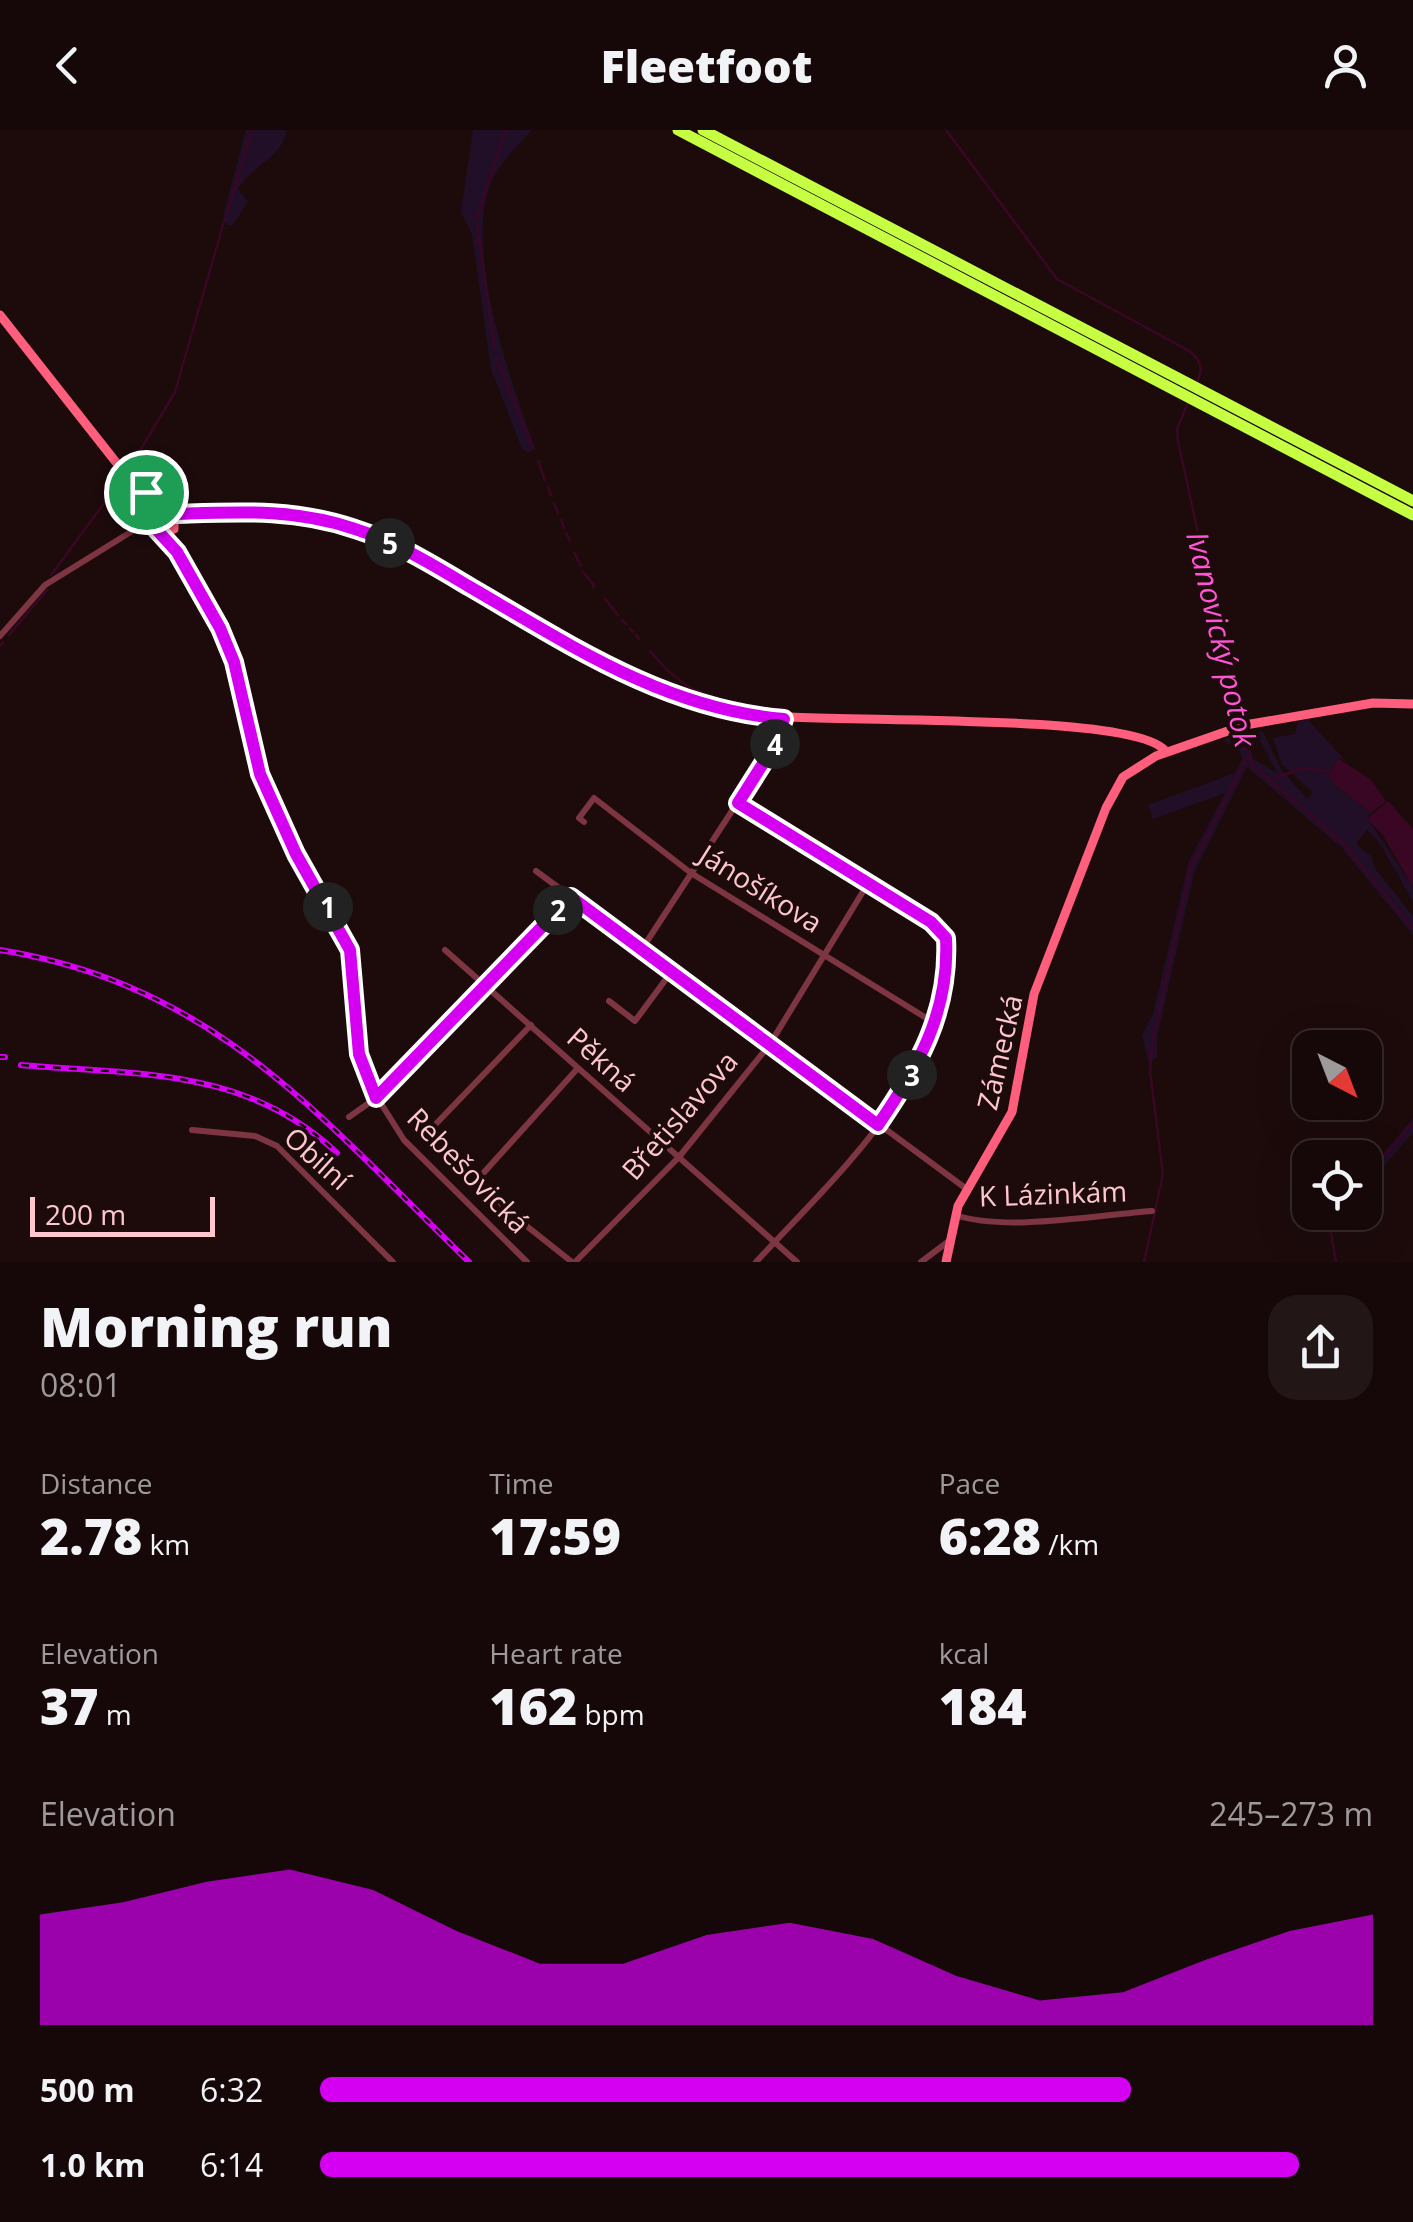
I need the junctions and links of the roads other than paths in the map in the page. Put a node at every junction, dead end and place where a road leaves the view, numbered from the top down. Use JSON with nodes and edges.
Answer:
{"nodes":[{"id":1,"x":678,"y":130,"type":"edge"},
{"id":2,"x":702,"y":130,"type":"edge"},
{"id":3,"x":0,"y":315,"type":"edge"},
{"id":4,"x":1413,"y":501,"type":"edge"},
{"id":5,"x":205,"y":513,"type":"junction"},
{"id":6,"x":163,"y":514,"type":"junction"},
{"id":7,"x":1413,"y":515,"type":"edge"},
{"id":8,"x":175,"y":528,"type":"junction"},
{"id":9,"x":160,"y":532,"type":"junction"},
{"id":10,"x":128,"y":534,"type":"junction"},
{"id":11,"x":177,"y":552,"type":"junction"},
{"id":12,"x":0,"y":636,"type":"edge"},
{"id":13,"x":1413,"y":704,"type":"edge"},
{"id":14,"x":784,"y":719,"type":"junction"},
{"id":15,"x":1166,"y":752,"type":"junction"},
{"id":16,"x":738,"y":803,"type":"junction"},
{"id":17,"x":584,"y":822,"type":"dead end"},
{"id":18,"x":536,"y":871,"type":"dead end"},
{"id":19,"x":691,"y":873,"type":"junction"},
{"id":20,"x":867,"y":886,"type":"junction"},
{"id":21,"x":571,"y":897,"type":"junction"},
{"id":22,"x":446,"y":950,"type":"dead end"},
{"id":23,"x":642,"y":950,"type":"junction"},
{"id":24,"x":825,"y":955,"type":"junction"},
{"id":25,"x":672,"y":972,"type":"junction"},
{"id":26,"x":485,"y":985,"type":"junction"},
{"id":27,"x":609,"y":1001,"type":"dead end"},
{"id":28,"x":936,"y":1024,"type":"junction"},
{"id":29,"x":531,"y":1025,"type":"junction"},
{"id":30,"x":770,"y":1044,"type":"junction"},
{"id":31,"x":578,"y":1068,"type":"junction"},
{"id":32,"x":376,"y":1098,"type":"junction"},
{"id":33,"x":349,"y":1118,"type":"dead end"},
{"id":34,"x":878,"y":1125,"type":"junction"},
{"id":35,"x":192,"y":1130,"type":"dead end"},
{"id":36,"x":431,"y":1130,"type":"dead end"},
{"id":37,"x":678,"y":1157,"type":"junction"},
{"id":38,"x":968,"y":1190,"type":"junction"},
{"id":39,"x":1152,"y":1211,"type":"dead end"},
{"id":40,"x":955,"y":1215,"type":"junction"},
{"id":41,"x":774,"y":1242,"type":"junction"},
{"id":42,"x":949,"y":1242,"type":"junction"},
{"id":43,"x":393,"y":1262,"type":"edge"},
{"id":44,"x":527,"y":1262,"type":"edge"},
{"id":45,"x":574,"y":1262,"type":"edge"},
{"id":46,"x":756,"y":1262,"type":"edge"},
{"id":47,"x":797,"y":1262,"type":"edge"},
{"id":48,"x":922,"y":1262,"type":"edge"},
{"id":49,"x":946,"y":1262,"type":"edge"}],
"edges":[{"from":1,"to":7,"type":"highway"},
{"from":2,"to":4,"type":"highway"},
{"from":3,"to":6,"type":"street"},
{"from":5,"to":6,"type":"street"},
{"from":5,"to":8,"type":"street"},
{"from":5,"to":14,"type":"street"},
{"from":6,"to":8,"type":"street"},
{"from":6,"to":9,"type":"street"},
{"from":6,"to":10,"type":"street"},
{"from":8,"to":9,"type":"street"},
{"from":8,"to":11,"type":"street","name":"Rebešovická"},
{"from":9,"to":10,"type":"street"},
{"from":9,"to":11,"type":"street","name":"Rebešovická"},
{"from":10,"to":12,"type":"street"},
{"from":11,"to":32,"type":"street","name":"Rebešovická"},
{"from":13,"to":15,"type":"street"},
{"from":14,"to":15,"type":"street"},
{"from":14,"to":16,"type":"street"},
{"from":15,"to":38,"type":"street","name":"Zámecká"},
{"from":16,"to":19,"type":"street"},
{"from":16,"to":20,"type":"street"},
{"from":17,"to":19,"type":"street","name":"Jánošíkova"},
{"from":18,"to":21,"type":"street"},
{"from":19,"to":23,"type":"street"},
{"from":19,"to":24,"type":"street","name":"Jánošíkova"},
{"from":20,"to":24,"type":"street","name":"Břetislavova"},
{"from":20,"to":28,"type":"street"},
{"from":21,"to":23,"type":"street"},
{"from":21,"to":26,"type":"street"},
{"from":22,"to":26,"type":"street","name":"Pěkná"},
{"from":23,"to":25,"type":"street"},
{"from":24,"to":28,"type":"street","name":"Jánošíkova"},
{"from":24,"to":30,"type":"street","name":"Břetislavova"},
{"from":25,"to":27,"type":"street"},
{"from":25,"to":30,"type":"street"},
{"from":26,"to":29,"type":"street","name":"Pěkná"},
{"from":26,"to":32,"type":"street"},
{"from":28,"to":34,"type":"street"},
{"from":29,"to":31,"type":"street","name":"Pěkná"},
{"from":29,"to":36,"type":"street"},
{"from":30,"to":34,"type":"street"},
{"from":30,"to":37,"type":"street","name":"Břetislavova"},
{"from":31,"to":37,"type":"street","name":"Pěkná"},
{"from":31,"to":45,"type":"street"},
{"from":32,"to":33,"type":"street"},
{"from":32,"to":44,"type":"street","name":"Rebešovická"},
{"from":34,"to":38,"type":"street"},
{"from":34,"to":41,"type":"street"},
{"from":35,"to":43,"type":"street","name":"Obilní"},
{"from":37,"to":41,"type":"street","name":"Pěkná"},
{"from":37,"to":45,"type":"street","name":"Břetislavova"},
{"from":38,"to":40,"type":"street","name":"Zámecká"},
{"from":39,"to":40,"type":"street","name":"K Lázinkám"},
{"from":40,"to":42,"type":"street","name":"Zámecká"},
{"from":41,"to":46,"type":"street"},
{"from":41,"to":47,"type":"street","name":"Pěkná"},
{"from":42,"to":48,"type":"street"},
{"from":42,"to":49,"type":"street","name":"Zámecká"}]}
